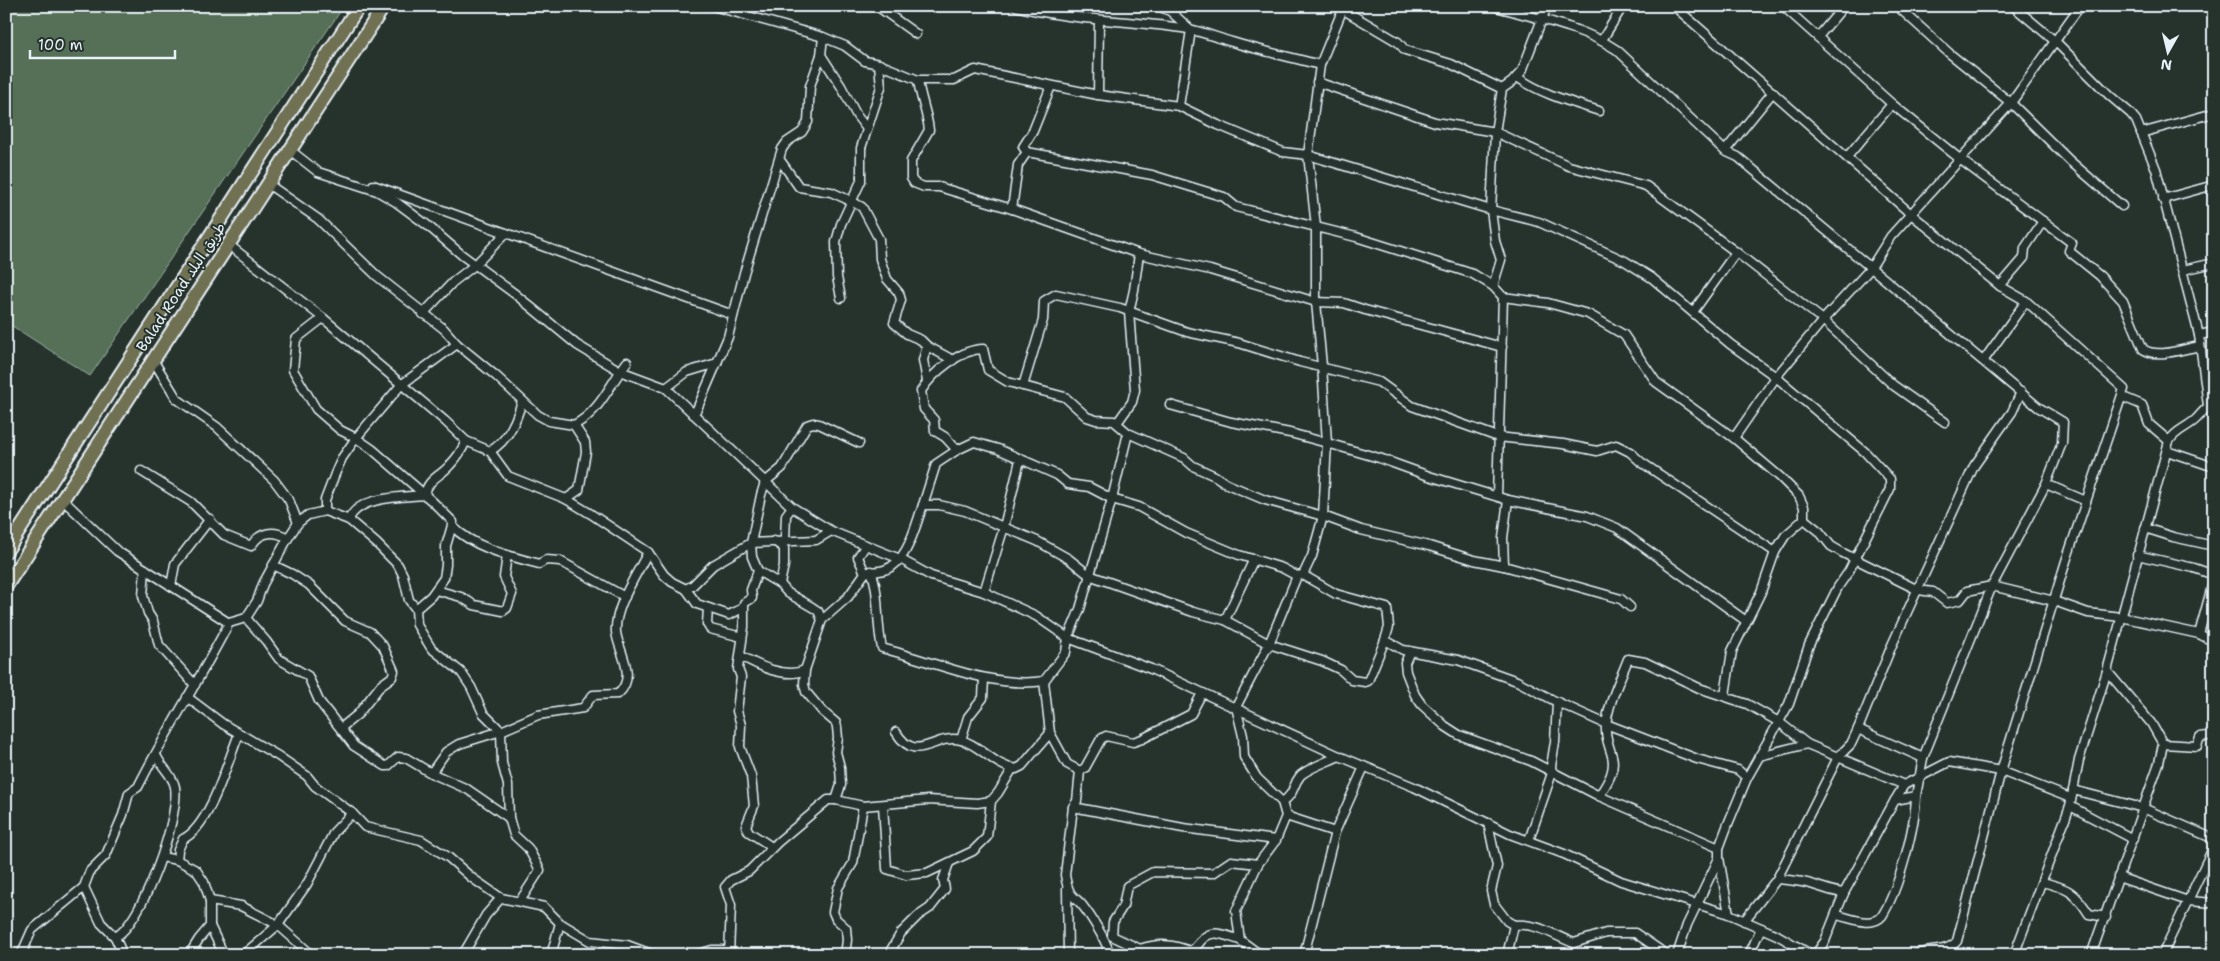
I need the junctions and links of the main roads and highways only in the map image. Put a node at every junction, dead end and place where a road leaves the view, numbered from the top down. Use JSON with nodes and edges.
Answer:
{"nodes":[{"id":1,"x":359,"y":6,"type":"edge"},
{"id":2,"x":384,"y":6,"type":"edge"},
{"id":3,"x":6,"y":551,"type":"edge"},
{"id":4,"x":6,"y":586,"type":"edge"}],
"edges":[{"from":1,"to":3,"type":"highway","name":"Balad Road طريق البلد"},
{"from":2,"to":4,"type":"highway","name":"Balad Road طريق البلد"}]}
